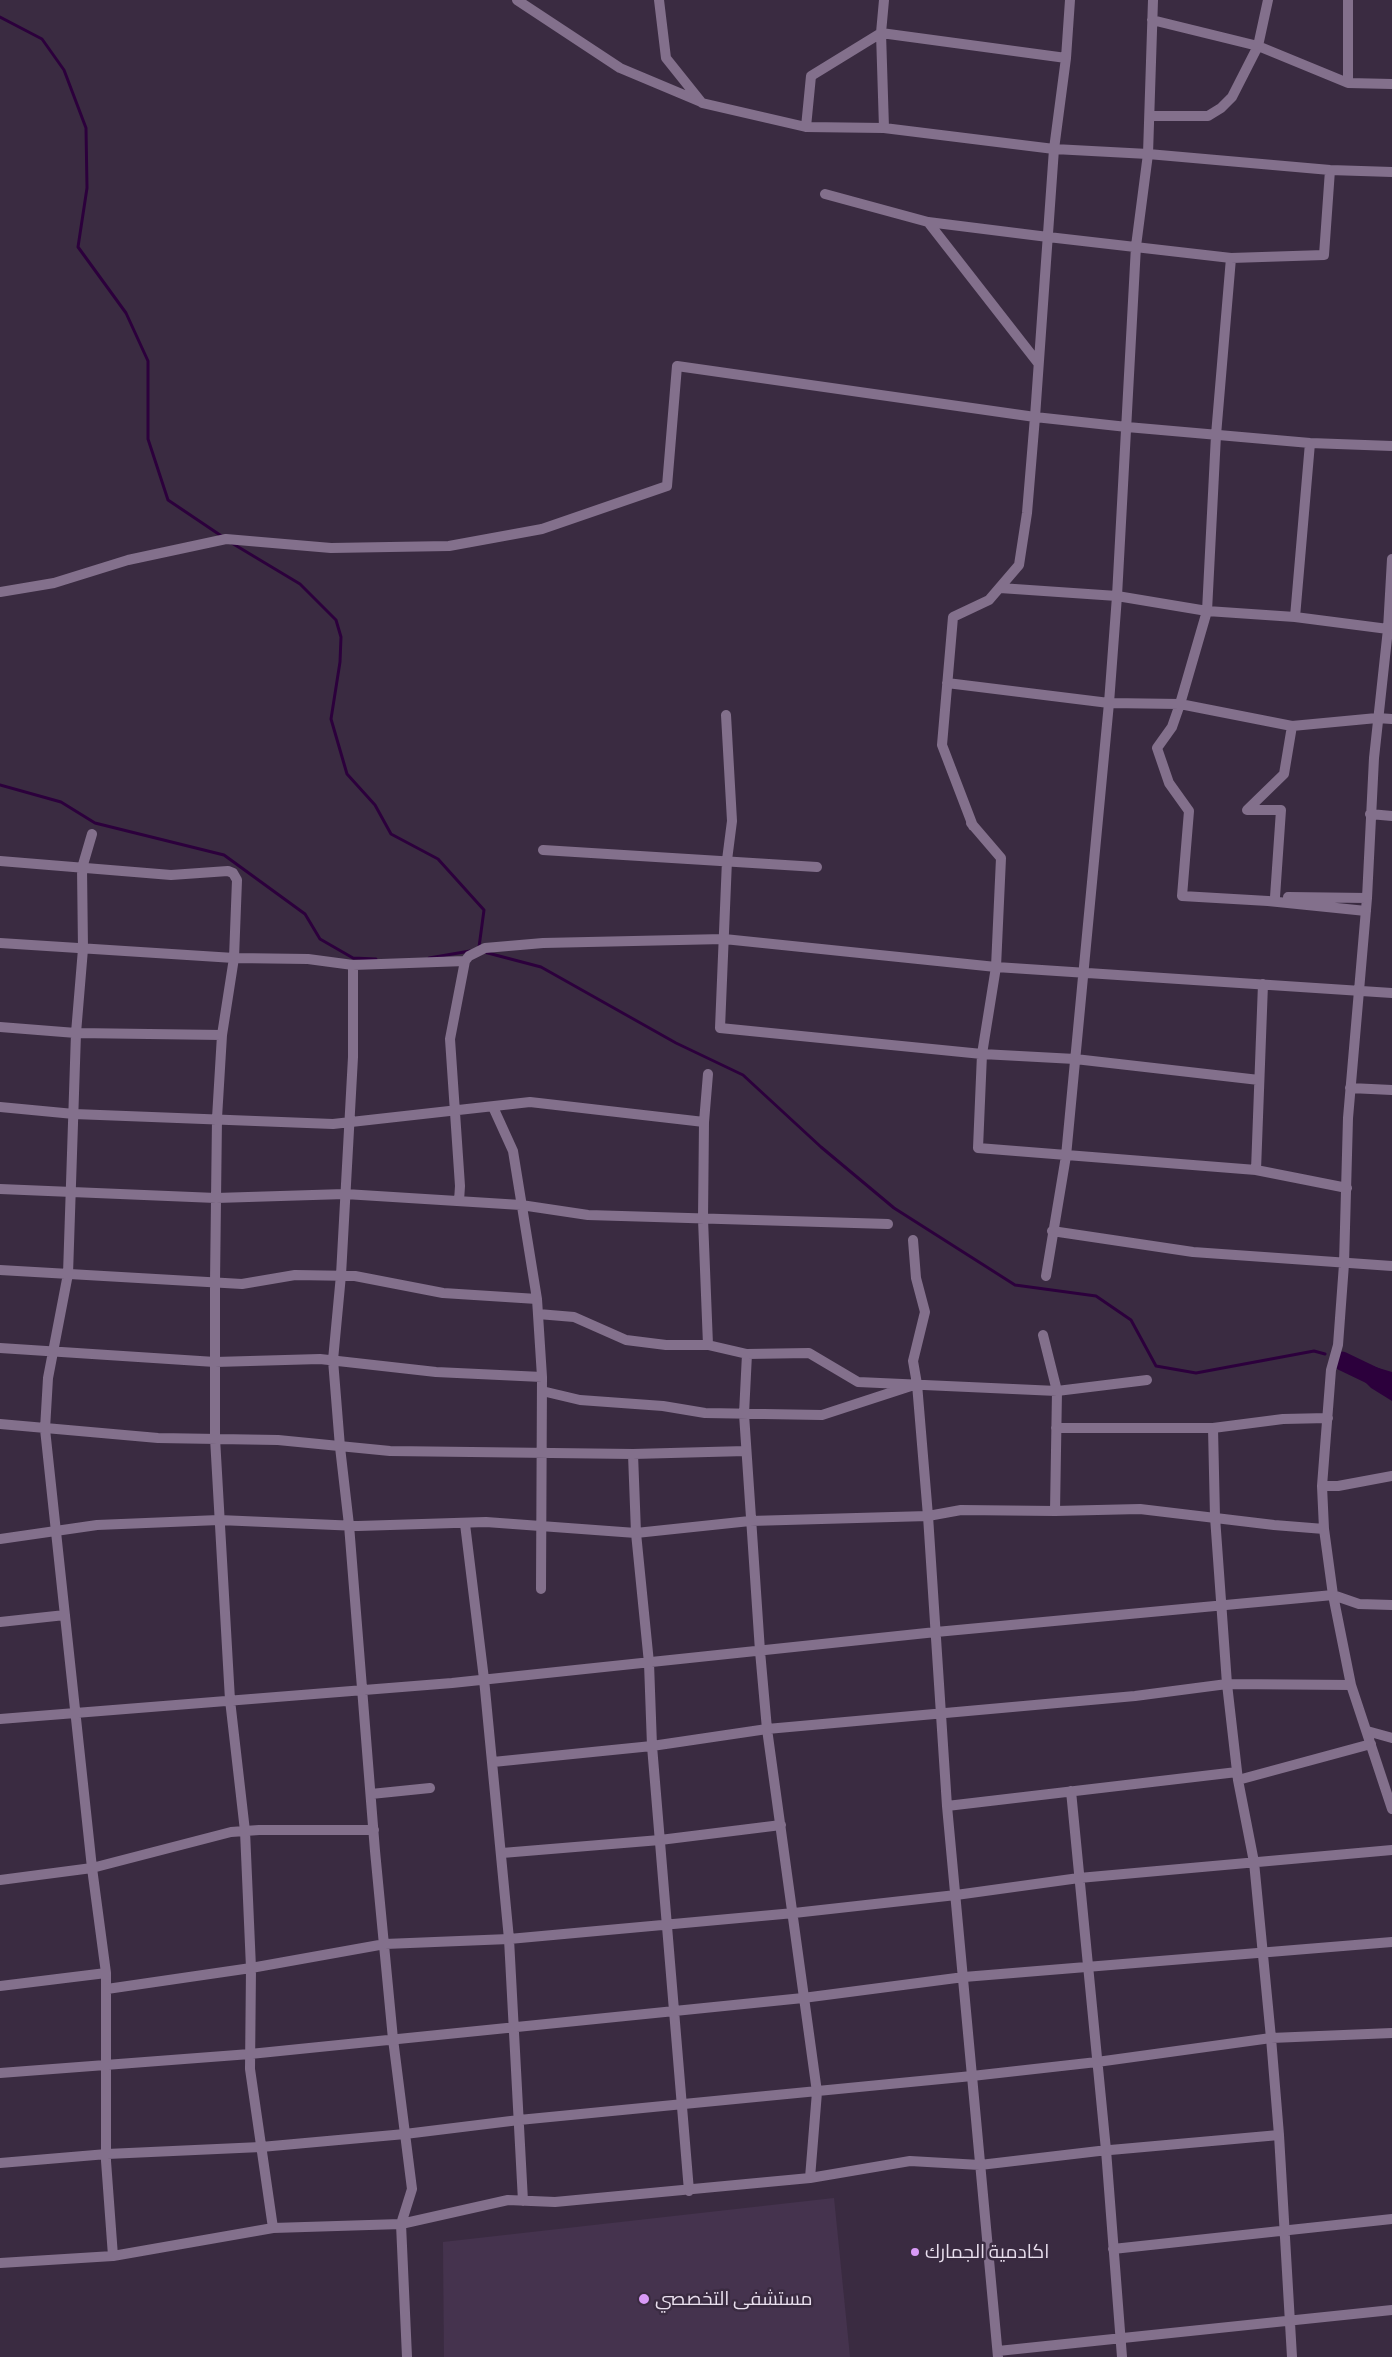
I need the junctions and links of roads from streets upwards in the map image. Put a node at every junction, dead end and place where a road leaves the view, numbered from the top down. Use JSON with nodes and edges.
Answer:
{"nodes":[{"id":1,"x":518,"y":0,"type":"edge"},
{"id":2,"x":659,"y":0,"type":"edge"},
{"id":3,"x":884,"y":0,"type":"edge"},
{"id":4,"x":1070,"y":0,"type":"edge"},
{"id":5,"x":1153,"y":0,"type":"edge"},
{"id":6,"x":1268,"y":0,"type":"edge"},
{"id":7,"x":1348,"y":0,"type":"edge"},
{"id":8,"x":1152,"y":20,"type":"junction"},
{"id":9,"x":881,"y":33,"type":"junction"},
{"id":10,"x":1258,"y":46,"type":"junction"},
{"id":11,"x":1066,"y":58,"type":"junction"},
{"id":12,"x":1348,"y":83,"type":"junction"},
{"id":13,"x":1392,"y":84,"type":"edge"},
{"id":14,"x":702,"y":103,"type":"junction"},
{"id":15,"x":1150,"y":116,"type":"junction"},
{"id":16,"x":806,"y":127,"type":"junction"},
{"id":17,"x":884,"y":128,"type":"junction"},
{"id":18,"x":1054,"y":149,"type":"junction"},
{"id":19,"x":1148,"y":154,"type":"junction"},
{"id":20,"x":1330,"y":170,"type":"junction"},
{"id":21,"x":1392,"y":172,"type":"edge"},
{"id":22,"x":825,"y":194,"type":"dead end"},
{"id":23,"x":928,"y":222,"type":"junction"},
{"id":24,"x":1048,"y":237,"type":"junction"},
{"id":25,"x":1136,"y":246,"type":"junction"},
{"id":26,"x":1231,"y":258,"type":"junction"},
{"id":27,"x":1038,"y":364,"type":"junction"},
{"id":28,"x":1035,"y":417,"type":"junction"},
{"id":29,"x":1126,"y":427,"type":"junction"},
{"id":30,"x":1216,"y":435,"type":"junction"},
{"id":31,"x":1310,"y":443,"type":"junction"},
{"id":32,"x":1392,"y":446,"type":"edge"},
{"id":33,"x":1392,"y":559,"type":"edge"},
{"id":34,"x":1000,"y":588,"type":"junction"},
{"id":35,"x":0,"y":592,"type":"edge"},
{"id":36,"x":1117,"y":596,"type":"junction"},
{"id":37,"x":1207,"y":611,"type":"junction"},
{"id":38,"x":1295,"y":616,"type":"junction"},
{"id":39,"x":1388,"y":629,"type":"junction"},
{"id":40,"x":947,"y":683,"type":"junction"},
{"id":41,"x":1109,"y":703,"type":"junction"},
{"id":42,"x":1180,"y":704,"type":"junction"},
{"id":43,"x":726,"y":715,"type":"dead end"},
{"id":44,"x":1377,"y":718,"type":"junction"},
{"id":45,"x":1392,"y":719,"type":"edge"},
{"id":46,"x":1292,"y":726,"type":"junction"},
{"id":47,"x":1370,"y":814,"type":"junction"},
{"id":48,"x":1392,"y":816,"type":"edge"},
{"id":49,"x":92,"y":834,"type":"dead end"},
{"id":50,"x":543,"y":850,"type":"dead end"},
{"id":51,"x":728,"y":860,"type":"junction"},
{"id":52,"x":0,"y":861,"type":"edge"},
{"id":53,"x":818,"y":867,"type":"dead end"},
{"id":54,"x":82,"y":868,"type":"junction"},
{"id":55,"x":1182,"y":896,"type":"junction"},
{"id":56,"x":1275,"y":897,"type":"junction"},
{"id":57,"x":1367,"y":898,"type":"junction"},
{"id":58,"x":1366,"y":911,"type":"junction"},
{"id":59,"x":724,"y":939,"type":"junction"},
{"id":60,"x":0,"y":943,"type":"edge"},
{"id":61,"x":83,"y":949,"type":"junction"},
{"id":62,"x":234,"y":958,"type":"junction"},
{"id":63,"x":465,"y":961,"type":"junction"},
{"id":64,"x":353,"y":965,"type":"junction"},
{"id":65,"x":996,"y":967,"type":"junction"},
{"id":66,"x":1084,"y":973,"type":"junction"},
{"id":67,"x":1263,"y":984,"type":"junction"},
{"id":68,"x":1359,"y":990,"type":"junction"},
{"id":69,"x":1392,"y":993,"type":"edge"},
{"id":70,"x":0,"y":1027,"type":"edge"},
{"id":71,"x":76,"y":1033,"type":"junction"},
{"id":72,"x":222,"y":1035,"type":"junction"},
{"id":73,"x":982,"y":1054,"type":"junction"},
{"id":74,"x":1074,"y":1060,"type":"junction"},
{"id":75,"x":708,"y":1074,"type":"dead end"},
{"id":76,"x":1259,"y":1080,"type":"junction"},
{"id":77,"x":1350,"y":1088,"type":"junction"},
{"id":78,"x":1392,"y":1090,"type":"edge"},
{"id":79,"x":0,"y":1107,"type":"edge"},
{"id":80,"x":493,"y":1107,"type":"junction"},
{"id":81,"x":454,"y":1112,"type":"junction"},
{"id":82,"x":74,"y":1114,"type":"junction"},
{"id":83,"x":218,"y":1118,"type":"junction"},
{"id":84,"x":704,"y":1122,"type":"junction"},
{"id":85,"x":348,"y":1123,"type":"junction"},
{"id":86,"x":1066,"y":1156,"type":"junction"},
{"id":87,"x":1256,"y":1170,"type":"junction"},
{"id":88,"x":1347,"y":1188,"type":"junction"},
{"id":89,"x":0,"y":1189,"type":"edge"},
{"id":90,"x":70,"y":1192,"type":"junction"},
{"id":91,"x":345,"y":1194,"type":"junction"},
{"id":92,"x":216,"y":1198,"type":"junction"},
{"id":93,"x":459,"y":1201,"type":"junction"},
{"id":94,"x":521,"y":1205,"type":"junction"},
{"id":95,"x":702,"y":1219,"type":"junction"},
{"id":96,"x":888,"y":1224,"type":"dead end"},
{"id":97,"x":1052,"y":1231,"type":"junction"},
{"id":98,"x":913,"y":1240,"type":"dead end"},
{"id":99,"x":1344,"y":1264,"type":"junction"},
{"id":100,"x":1392,"y":1266,"type":"edge"},
{"id":101,"x":0,"y":1270,"type":"edge"},
{"id":102,"x":68,"y":1274,"type":"junction"},
{"id":103,"x":341,"y":1275,"type":"junction"},
{"id":104,"x":1046,"y":1276,"type":"dead end"},
{"id":105,"x":215,"y":1282,"type":"junction"},
{"id":106,"x":537,"y":1299,"type":"junction"},
{"id":107,"x":538,"y":1314,"type":"junction"},
{"id":108,"x":1043,"y":1335,"type":"dead end"},
{"id":109,"x":708,"y":1345,"type":"junction"},
{"id":110,"x":0,"y":1348,"type":"edge"},
{"id":111,"x":52,"y":1353,"type":"junction"},
{"id":112,"x":747,"y":1354,"type":"junction"},
{"id":113,"x":334,"y":1360,"type":"junction"},
{"id":114,"x":215,"y":1362,"type":"junction"},
{"id":115,"x":542,"y":1377,"type":"junction"},
{"id":116,"x":1147,"y":1380,"type":"dead end"},
{"id":117,"x":917,"y":1384,"type":"junction"},
{"id":118,"x":542,"y":1390,"type":"junction"},
{"id":119,"x":1057,"y":1390,"type":"junction"},
{"id":120,"x":744,"y":1414,"type":"junction"},
{"id":121,"x":1328,"y":1418,"type":"junction"},
{"id":122,"x":0,"y":1424,"type":"edge"},
{"id":123,"x":1056,"y":1428,"type":"junction"},
{"id":124,"x":1213,"y":1428,"type":"junction"},
{"id":125,"x":45,"y":1429,"type":"junction"},
{"id":126,"x":215,"y":1438,"type":"junction"},
{"id":127,"x":340,"y":1447,"type":"junction"},
{"id":128,"x":746,"y":1451,"type":"junction"},
{"id":129,"x":541,"y":1453,"type":"junction"},
{"id":130,"x":634,"y":1454,"type":"junction"},
{"id":131,"x":1392,"y":1476,"type":"edge"},
{"id":132,"x":1322,"y":1486,"type":"junction"},
{"id":133,"x":1055,"y":1511,"type":"junction"},
{"id":134,"x":928,"y":1516,"type":"junction"},
{"id":135,"x":1215,"y":1517,"type":"junction"},
{"id":136,"x":219,"y":1520,"type":"junction"},
{"id":137,"x":750,"y":1521,"type":"junction"},
{"id":138,"x":465,"y":1524,"type":"junction"},
{"id":139,"x":349,"y":1525,"type":"junction"},
{"id":140,"x":542,"y":1526,"type":"junction"},
{"id":141,"x":1324,"y":1529,"type":"junction"},
{"id":142,"x":56,"y":1530,"type":"junction"},
{"id":143,"x":636,"y":1533,"type":"junction"},
{"id":144,"x":0,"y":1539,"type":"edge"},
{"id":145,"x":541,"y":1589,"type":"dead end"},
{"id":146,"x":1333,"y":1596,"type":"junction"},
{"id":147,"x":1223,"y":1605,"type":"junction"},
{"id":148,"x":1392,"y":1605,"type":"edge"},
{"id":149,"x":65,"y":1615,"type":"junction"},
{"id":150,"x":0,"y":1622,"type":"edge"},
{"id":151,"x":936,"y":1632,"type":"junction"},
{"id":152,"x":760,"y":1651,"type":"junction"},
{"id":153,"x":649,"y":1663,"type":"junction"},
{"id":154,"x":484,"y":1679,"type":"junction"},
{"id":155,"x":1227,"y":1684,"type":"junction"},
{"id":156,"x":1351,"y":1685,"type":"junction"},
{"id":157,"x":362,"y":1689,"type":"junction"},
{"id":158,"x":230,"y":1700,"type":"junction"},
{"id":159,"x":941,"y":1712,"type":"junction"},
{"id":160,"x":76,"y":1714,"type":"junction"},
{"id":161,"x":0,"y":1719,"type":"edge"},
{"id":162,"x":767,"y":1729,"type":"junction"},
{"id":163,"x":1366,"y":1731,"type":"junction"},
{"id":164,"x":1392,"y":1738,"type":"edge"},
{"id":165,"x":1371,"y":1744,"type":"junction"},
{"id":166,"x":652,"y":1746,"type":"junction"},
{"id":167,"x":493,"y":1762,"type":"junction"},
{"id":168,"x":1237,"y":1776,"type":"junction"},
{"id":169,"x":430,"y":1788,"type":"dead end"},
{"id":170,"x":1071,"y":1791,"type":"junction"},
{"id":171,"x":371,"y":1794,"type":"junction"},
{"id":172,"x":947,"y":1806,"type":"junction"},
{"id":173,"x":1392,"y":1810,"type":"edge"},
{"id":174,"x":781,"y":1825,"type":"junction"},
{"id":175,"x":374,"y":1830,"type":"junction"},
{"id":176,"x":245,"y":1831,"type":"junction"},
{"id":177,"x":660,"y":1840,"type":"junction"},
{"id":178,"x":1392,"y":1850,"type":"edge"},
{"id":179,"x":502,"y":1853,"type":"junction"},
{"id":180,"x":1254,"y":1862,"type":"junction"},
{"id":181,"x":92,"y":1868,"type":"junction"},
{"id":182,"x":1079,"y":1878,"type":"junction"},
{"id":183,"x":0,"y":1880,"type":"edge"},
{"id":184,"x":956,"y":1895,"type":"junction"},
{"id":185,"x":794,"y":1913,"type":"junction"},
{"id":186,"x":666,"y":1925,"type":"junction"},
{"id":187,"x":510,"y":1940,"type":"junction"},
{"id":188,"x":1392,"y":1942,"type":"edge"},
{"id":189,"x":385,"y":1944,"type":"junction"},
{"id":190,"x":1262,"y":1952,"type":"junction"},
{"id":191,"x":251,"y":1968,"type":"junction"},
{"id":192,"x":1088,"y":1968,"type":"junction"},
{"id":193,"x":106,"y":1973,"type":"junction"},
{"id":194,"x":964,"y":1977,"type":"junction"},
{"id":195,"x":0,"y":1986,"type":"edge"},
{"id":196,"x":107,"y":1989,"type":"junction"},
{"id":197,"x":803,"y":1998,"type":"junction"},
{"id":198,"x":673,"y":2010,"type":"junction"},
{"id":199,"x":514,"y":2027,"type":"junction"},
{"id":200,"x":1392,"y":2033,"type":"edge"},
{"id":201,"x":1271,"y":2038,"type":"junction"},
{"id":202,"x":393,"y":2039,"type":"junction"},
{"id":203,"x":250,"y":2054,"type":"junction"},
{"id":204,"x":1096,"y":2062,"type":"junction"},
{"id":205,"x":107,"y":2064,"type":"junction"},
{"id":206,"x":0,"y":2073,"type":"edge"},
{"id":207,"x":972,"y":2076,"type":"junction"},
{"id":208,"x":817,"y":2092,"type":"junction"},
{"id":209,"x":681,"y":2105,"type":"junction"},
{"id":210,"x":518,"y":2120,"type":"junction"},
{"id":211,"x":405,"y":2134,"type":"junction"},
{"id":212,"x":1279,"y":2135,"type":"junction"},
{"id":213,"x":261,"y":2147,"type":"junction"},
{"id":214,"x":1106,"y":2150,"type":"junction"},
{"id":215,"x":107,"y":2154,"type":"junction"},
{"id":216,"x":0,"y":2163,"type":"edge"},
{"id":217,"x":980,"y":2165,"type":"junction"},
{"id":218,"x":810,"y":2178,"type":"junction"},
{"id":219,"x":689,"y":2191,"type":"junction"},
{"id":220,"x":523,"y":2201,"type":"junction"},
{"id":221,"x":1392,"y":2219,"type":"edge"},
{"id":222,"x":402,"y":2224,"type":"junction"},
{"id":223,"x":273,"y":2228,"type":"junction"},
{"id":224,"x":1285,"y":2230,"type":"junction"},
{"id":225,"x":1113,"y":2249,"type":"junction"},
{"id":226,"x":113,"y":2256,"type":"junction"},
{"id":227,"x":0,"y":2263,"type":"edge"},
{"id":228,"x":1392,"y":2310,"type":"edge"},
{"id":229,"x":1290,"y":2319,"type":"junction"},
{"id":230,"x":1120,"y":2338,"type":"junction"},
{"id":231,"x":998,"y":2354,"type":"edge"},
{"id":232,"x":407,"y":2357,"type":"edge"},
{"id":233,"x":1122,"y":2357,"type":"edge"},
{"id":234,"x":1292,"y":2357,"type":"edge"}],
"edges":[{"from":1,"to":14,"type":"street"},
{"from":2,"to":14,"type":"street"},
{"from":3,"to":9,"type":"street"},
{"from":4,"to":11,"type":"street"},
{"from":5,"to":8,"type":"street"},
{"from":6,"to":10,"type":"street"},
{"from":7,"to":12,"type":"street"},
{"from":8,"to":10,"type":"street"},
{"from":8,"to":15,"type":"street"},
{"from":9,"to":11,"type":"street"},
{"from":9,"to":16,"type":"street"},
{"from":9,"to":17,"type":"street"},
{"from":10,"to":12,"type":"street"},
{"from":10,"to":15,"type":"street"},
{"from":11,"to":18,"type":"street"},
{"from":12,"to":13,"type":"street"},
{"from":14,"to":16,"type":"street"},
{"from":15,"to":19,"type":"street"},
{"from":16,"to":17,"type":"street"},
{"from":17,"to":18,"type":"street"},
{"from":18,"to":19,"type":"street"},
{"from":18,"to":24,"type":"street"},
{"from":19,"to":20,"type":"street"},
{"from":19,"to":25,"type":"street"},
{"from":20,"to":21,"type":"street"},
{"from":20,"to":26,"type":"street"},
{"from":22,"to":23,"type":"street"},
{"from":23,"to":24,"type":"street"},
{"from":23,"to":27,"type":"street"},
{"from":24,"to":25,"type":"street"},
{"from":24,"to":27,"type":"street"},
{"from":25,"to":26,"type":"street"},
{"from":25,"to":29,"type":"street"},
{"from":26,"to":30,"type":"street"},
{"from":27,"to":28,"type":"street"},
{"from":28,"to":29,"type":"street"},
{"from":28,"to":34,"type":"street"},
{"from":28,"to":35,"type":"street"},
{"from":29,"to":30,"type":"street"},
{"from":29,"to":36,"type":"street"},
{"from":30,"to":31,"type":"street"},
{"from":30,"to":37,"type":"street"},
{"from":31,"to":32,"type":"street"},
{"from":31,"to":38,"type":"street"},
{"from":33,"to":39,"type":"street"},
{"from":34,"to":36,"type":"street"},
{"from":34,"to":40,"type":"street"},
{"from":36,"to":37,"type":"street"},
{"from":36,"to":41,"type":"street"},
{"from":37,"to":38,"type":"street"},
{"from":37,"to":42,"type":"street"},
{"from":38,"to":39,"type":"street"},
{"from":39,"to":44,"type":"street"},
{"from":40,"to":41,"type":"street"},
{"from":40,"to":65,"type":"street"},
{"from":41,"to":42,"type":"street"},
{"from":41,"to":66,"type":"street"},
{"from":42,"to":46,"type":"street"},
{"from":42,"to":55,"type":"street"},
{"from":43,"to":51,"type":"street"},
{"from":44,"to":45,"type":"street"},
{"from":44,"to":46,"type":"street"},
{"from":44,"to":47,"type":"street"},
{"from":46,"to":56,"type":"street"},
{"from":47,"to":48,"type":"street"},
{"from":47,"to":57,"type":"street"},
{"from":49,"to":54,"type":"street"},
{"from":50,"to":51,"type":"street"},
{"from":51,"to":53,"type":"street"},
{"from":51,"to":59,"type":"street"},
{"from":52,"to":54,"type":"street"},
{"from":54,"to":61,"type":"street"},
{"from":54,"to":62,"type":"street"},
{"from":55,"to":56,"type":"street"},
{"from":55,"to":58,"type":"street"},
{"from":56,"to":57,"type":"street"},
{"from":57,"to":58,"type":"street"},
{"from":58,"to":68,"type":"street"},
{"from":59,"to":63,"type":"street"},
{"from":59,"to":65,"type":"street"},
{"from":59,"to":73,"type":"street"},
{"from":60,"to":61,"type":"street"},
{"from":61,"to":62,"type":"street"},
{"from":61,"to":71,"type":"street"},
{"from":62,"to":64,"type":"street"},
{"from":62,"to":72,"type":"street"},
{"from":63,"to":64,"type":"street"},
{"from":63,"to":81,"type":"street"},
{"from":64,"to":85,"type":"street"},
{"from":65,"to":66,"type":"street"},
{"from":65,"to":73,"type":"street"},
{"from":66,"to":67,"type":"street"},
{"from":66,"to":74,"type":"street"},
{"from":67,"to":68,"type":"street"},
{"from":67,"to":76,"type":"street"},
{"from":68,"to":69,"type":"street"},
{"from":68,"to":77,"type":"street"},
{"from":70,"to":71,"type":"street"},
{"from":71,"to":72,"type":"street"},
{"from":71,"to":82,"type":"street"},
{"from":72,"to":83,"type":"street"},
{"from":73,"to":74,"type":"street"},
{"from":73,"to":86,"type":"street"},
{"from":74,"to":76,"type":"street"},
{"from":74,"to":86,"type":"street"},
{"from":75,"to":84,"type":"street"},
{"from":76,"to":87,"type":"street"},
{"from":77,"to":78,"type":"street"},
{"from":77,"to":88,"type":"street"},
{"from":79,"to":82,"type":"street"},
{"from":80,"to":81,"type":"street"},
{"from":80,"to":84,"type":"street"},
{"from":80,"to":94,"type":"street"},
{"from":81,"to":85,"type":"street"},
{"from":81,"to":93,"type":"street"},
{"from":82,"to":83,"type":"street"},
{"from":82,"to":90,"type":"street"},
{"from":83,"to":85,"type":"street"},
{"from":83,"to":92,"type":"street"},
{"from":84,"to":95,"type":"street"},
{"from":85,"to":91,"type":"street"},
{"from":86,"to":87,"type":"street"},
{"from":86,"to":97,"type":"street"},
{"from":87,"to":88,"type":"street"},
{"from":88,"to":99,"type":"street"},
{"from":89,"to":90,"type":"street"},
{"from":90,"to":92,"type":"street"},
{"from":90,"to":102,"type":"street"},
{"from":91,"to":92,"type":"street"},
{"from":91,"to":93,"type":"street"},
{"from":91,"to":103,"type":"street"},
{"from":92,"to":105,"type":"street"},
{"from":93,"to":94,"type":"street"},
{"from":94,"to":95,"type":"street"},
{"from":94,"to":106,"type":"street"},
{"from":95,"to":96,"type":"street"},
{"from":95,"to":109,"type":"street"},
{"from":97,"to":99,"type":"street"},
{"from":97,"to":104,"type":"street"},
{"from":98,"to":117,"type":"street"},
{"from":99,"to":100,"type":"street"},
{"from":99,"to":121,"type":"street"},
{"from":101,"to":102,"type":"street"},
{"from":102,"to":105,"type":"street"},
{"from":102,"to":111,"type":"street"},
{"from":103,"to":105,"type":"street"},
{"from":103,"to":106,"type":"street"},
{"from":103,"to":113,"type":"street"},
{"from":105,"to":114,"type":"street"},
{"from":106,"to":107,"type":"street"},
{"from":107,"to":109,"type":"street"},
{"from":107,"to":115,"type":"street"},
{"from":108,"to":119,"type":"street"},
{"from":109,"to":112,"type":"street"},
{"from":110,"to":111,"type":"street"},
{"from":111,"to":114,"type":"street"},
{"from":111,"to":125,"type":"street"},
{"from":112,"to":117,"type":"street"},
{"from":112,"to":120,"type":"street"},
{"from":113,"to":114,"type":"street"},
{"from":113,"to":115,"type":"street"},
{"from":113,"to":127,"type":"street"},
{"from":114,"to":126,"type":"street"},
{"from":115,"to":118,"type":"street"},
{"from":116,"to":119,"type":"street"},
{"from":117,"to":119,"type":"street"},
{"from":117,"to":120,"type":"street"},
{"from":117,"to":134,"type":"street"},
{"from":118,"to":120,"type":"street"},
{"from":118,"to":129,"type":"street"},
{"from":119,"to":123,"type":"street"},
{"from":120,"to":128,"type":"street"},
{"from":121,"to":124,"type":"street"},
{"from":121,"to":132,"type":"street"},
{"from":122,"to":125,"type":"street"},
{"from":123,"to":124,"type":"street"},
{"from":123,"to":133,"type":"street"},
{"from":124,"to":135,"type":"street"},
{"from":125,"to":126,"type":"street"},
{"from":125,"to":142,"type":"street"},
{"from":126,"to":127,"type":"street"},
{"from":126,"to":136,"type":"street"},
{"from":127,"to":129,"type":"street"},
{"from":127,"to":139,"type":"street"},
{"from":128,"to":130,"type":"street"},
{"from":128,"to":137,"type":"street"},
{"from":129,"to":130,"type":"street"},
{"from":129,"to":140,"type":"street"},
{"from":130,"to":143,"type":"street"},
{"from":131,"to":132,"type":"street"},
{"from":132,"to":141,"type":"street"},
{"from":133,"to":134,"type":"street"},
{"from":133,"to":135,"type":"street"},
{"from":134,"to":137,"type":"street"},
{"from":134,"to":151,"type":"street"},
{"from":135,"to":141,"type":"street"},
{"from":135,"to":147,"type":"street"},
{"from":136,"to":139,"type":"street"},
{"from":136,"to":142,"type":"street"},
{"from":136,"to":158,"type":"street"},
{"from":137,"to":143,"type":"street"},
{"from":137,"to":152,"type":"street"},
{"from":138,"to":139,"type":"street"},
{"from":138,"to":140,"type":"street"},
{"from":138,"to":154,"type":"street"},
{"from":139,"to":157,"type":"street"},
{"from":140,"to":143,"type":"street"},
{"from":140,"to":145,"type":"street"},
{"from":141,"to":146,"type":"street"},
{"from":142,"to":144,"type":"street"},
{"from":142,"to":149,"type":"street"},
{"from":143,"to":153,"type":"street"},
{"from":146,"to":147,"type":"street"},
{"from":146,"to":148,"type":"street"},
{"from":146,"to":156,"type":"street"},
{"from":147,"to":151,"type":"street"},
{"from":147,"to":155,"type":"street"},
{"from":149,"to":150,"type":"street"},
{"from":149,"to":160,"type":"street"},
{"from":151,"to":152,"type":"street"},
{"from":151,"to":159,"type":"street"},
{"from":152,"to":153,"type":"street"},
{"from":152,"to":162,"type":"street"},
{"from":153,"to":154,"type":"street"},
{"from":153,"to":166,"type":"street"},
{"from":154,"to":157,"type":"street"},
{"from":154,"to":167,"type":"street"},
{"from":155,"to":156,"type":"street"},
{"from":155,"to":159,"type":"street"},
{"from":155,"to":168,"type":"street"},
{"from":156,"to":163,"type":"street"},
{"from":157,"to":158,"type":"street"},
{"from":157,"to":171,"type":"street"},
{"from":158,"to":160,"type":"street"},
{"from":158,"to":176,"type":"street"},
{"from":159,"to":162,"type":"street"},
{"from":159,"to":172,"type":"street"},
{"from":160,"to":161,"type":"street"},
{"from":160,"to":181,"type":"street"},
{"from":162,"to":166,"type":"street"},
{"from":162,"to":174,"type":"street"},
{"from":163,"to":164,"type":"street"},
{"from":163,"to":165,"type":"street"},
{"from":165,"to":168,"type":"street"},
{"from":165,"to":173,"type":"street"},
{"from":166,"to":167,"type":"street"},
{"from":166,"to":177,"type":"street"},
{"from":167,"to":179,"type":"street"},
{"from":168,"to":170,"type":"street"},
{"from":168,"to":180,"type":"street"},
{"from":169,"to":171,"type":"street"},
{"from":170,"to":172,"type":"street"},
{"from":170,"to":182,"type":"street"},
{"from":171,"to":175,"type":"street"},
{"from":172,"to":184,"type":"street"},
{"from":174,"to":177,"type":"street"},
{"from":174,"to":185,"type":"street"},
{"from":175,"to":176,"type":"street"},
{"from":175,"to":189,"type":"street"},
{"from":176,"to":181,"type":"street"},
{"from":176,"to":191,"type":"street"},
{"from":177,"to":179,"type":"street"},
{"from":177,"to":186,"type":"street"},
{"from":178,"to":180,"type":"street"},
{"from":179,"to":187,"type":"street"},
{"from":180,"to":182,"type":"street"},
{"from":180,"to":190,"type":"street"},
{"from":181,"to":183,"type":"street"},
{"from":181,"to":193,"type":"street"},
{"from":182,"to":184,"type":"street"},
{"from":182,"to":192,"type":"street"},
{"from":184,"to":185,"type":"street"},
{"from":184,"to":194,"type":"street"},
{"from":185,"to":186,"type":"street"},
{"from":185,"to":197,"type":"street"},
{"from":186,"to":187,"type":"street"},
{"from":186,"to":198,"type":"street"},
{"from":187,"to":189,"type":"street"},
{"from":187,"to":199,"type":"street"},
{"from":188,"to":190,"type":"street"},
{"from":189,"to":191,"type":"street"},
{"from":189,"to":202,"type":"street"},
{"from":190,"to":192,"type":"street"},
{"from":190,"to":201,"type":"street"},
{"from":191,"to":196,"type":"street"},
{"from":191,"to":203,"type":"street"},
{"from":192,"to":194,"type":"street"},
{"from":192,"to":204,"type":"street"},
{"from":193,"to":195,"type":"street"},
{"from":193,"to":196,"type":"street"},
{"from":194,"to":197,"type":"street"},
{"from":194,"to":207,"type":"street"},
{"from":196,"to":205,"type":"street"},
{"from":197,"to":198,"type":"street"},
{"from":197,"to":208,"type":"street"},
{"from":198,"to":199,"type":"street"},
{"from":198,"to":209,"type":"street"},
{"from":199,"to":202,"type":"street"},
{"from":199,"to":210,"type":"street"},
{"from":200,"to":201,"type":"street"},
{"from":201,"to":204,"type":"street"},
{"from":201,"to":212,"type":"street"},
{"from":202,"to":203,"type":"street"},
{"from":202,"to":211,"type":"street"},
{"from":203,"to":205,"type":"street"},
{"from":203,"to":213,"type":"street"},
{"from":204,"to":207,"type":"street"},
{"from":204,"to":214,"type":"street"},
{"from":205,"to":206,"type":"street"},
{"from":205,"to":215,"type":"street"},
{"from":207,"to":208,"type":"street"},
{"from":207,"to":217,"type":"street"},
{"from":208,"to":209,"type":"street"},
{"from":208,"to":218,"type":"street"},
{"from":209,"to":210,"type":"street"},
{"from":209,"to":219,"type":"street"},
{"from":210,"to":211,"type":"street"},
{"from":210,"to":220,"type":"street"},
{"from":211,"to":213,"type":"street"},
{"from":211,"to":222,"type":"street"},
{"from":212,"to":214,"type":"street"},
{"from":212,"to":224,"type":"street"},
{"from":213,"to":215,"type":"street"},
{"from":213,"to":223,"type":"street"},
{"from":214,"to":217,"type":"street"},
{"from":214,"to":225,"type":"street"},
{"from":215,"to":216,"type":"street"},
{"from":215,"to":226,"type":"street"},
{"from":217,"to":218,"type":"street"},
{"from":217,"to":231,"type":"street"},
{"from":218,"to":219,"type":"street"},
{"from":219,"to":220,"type":"street"},
{"from":220,"to":222,"type":"street"},
{"from":221,"to":224,"type":"street"},
{"from":222,"to":223,"type":"street"},
{"from":222,"to":232,"type":"street"},
{"from":223,"to":226,"type":"street"},
{"from":224,"to":225,"type":"street"},
{"from":224,"to":229,"type":"street"},
{"from":225,"to":230,"type":"street"},
{"from":226,"to":227,"type":"street"},
{"from":228,"to":229,"type":"street"},
{"from":229,"to":230,"type":"street"},
{"from":229,"to":234,"type":"street"},
{"from":230,"to":231,"type":"street"},
{"from":230,"to":233,"type":"street"}]}
